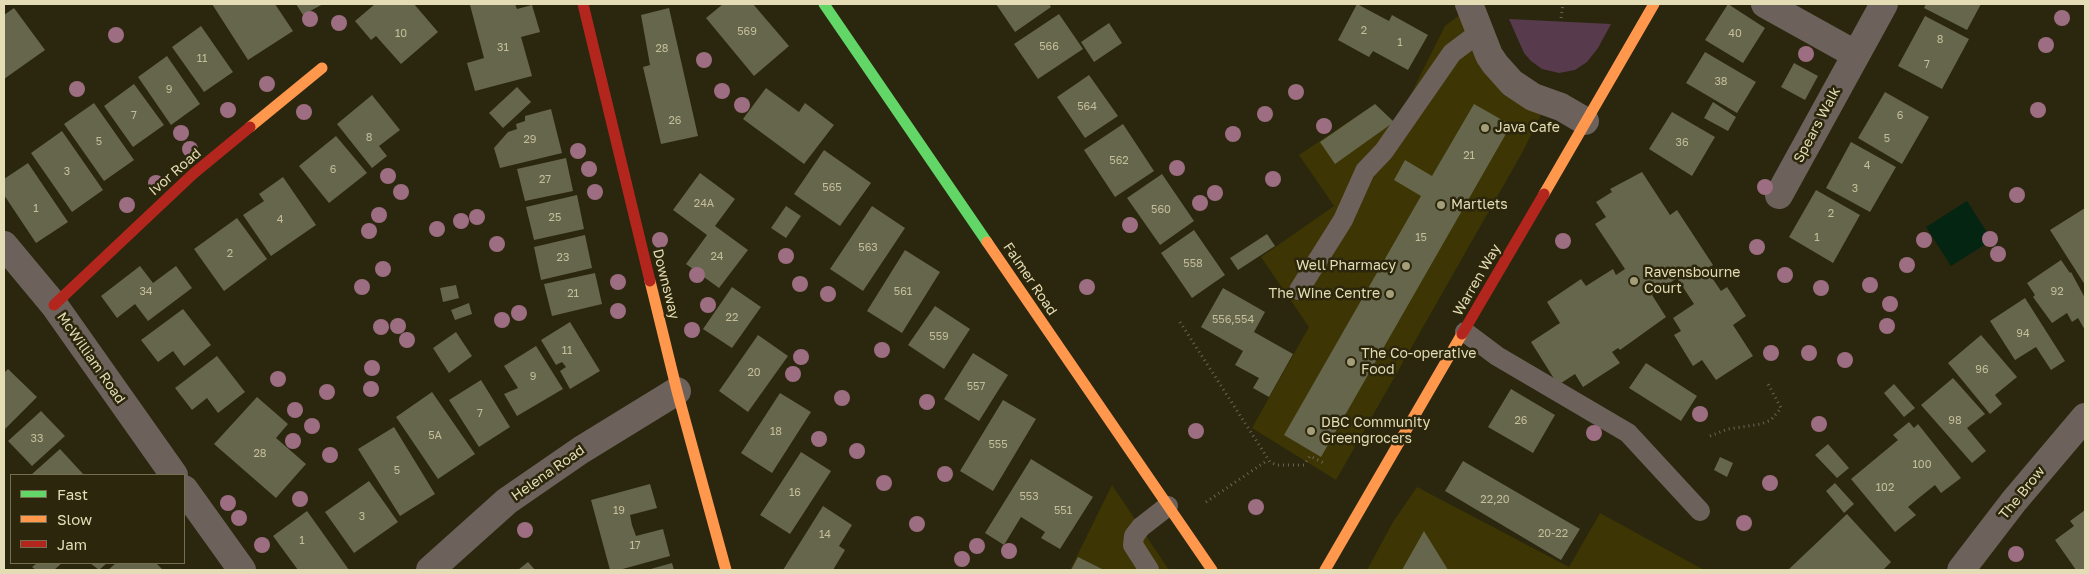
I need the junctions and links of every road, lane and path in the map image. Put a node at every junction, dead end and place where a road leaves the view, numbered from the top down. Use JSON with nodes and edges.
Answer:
{"nodes":[{"id":1,"x":583,"y":4,"type":"edge"},
{"id":2,"x":824,"y":4,"type":"edge"},
{"id":3,"x":1469,"y":4,"type":"edge"},
{"id":4,"x":1563,"y":4,"type":"edge"},
{"id":5,"x":1654,"y":4,"type":"edge"},
{"id":6,"x":1765,"y":4,"type":"edge"},
{"id":7,"x":1884,"y":4,"type":"edge"},
{"id":8,"x":1561,"y":18,"type":"dead end"},
{"id":9,"x":1480,"y":32,"type":"junction"},
{"id":10,"x":1856,"y":54,"type":"junction"},
{"id":11,"x":322,"y":68,"type":"dead end"},
{"id":12,"x":1585,"y":121,"type":"junction"},
{"id":13,"x":1779,"y":195,"type":"dead end"},
{"id":14,"x":4,"y":245,"type":"edge"},
{"id":15,"x":1299,"y":290,"type":"dead end"},
{"id":16,"x":54,"y":305,"type":"junction"},
{"id":17,"x":1180,"y":322,"type":"dead end"},
{"id":18,"x":1465,"y":332,"type":"junction"},
{"id":19,"x":1767,"y":382,"type":"dead end"},
{"id":20,"x":677,"y":391,"type":"junction"},
{"id":21,"x":2085,"y":417,"type":"edge"},
{"id":22,"x":1710,"y":436,"type":"dead end"},
{"id":23,"x":1268,"y":460,"type":"junction"},
{"id":24,"x":1326,"y":464,"type":"dead end"},
{"id":25,"x":173,"y":474,"type":"edge"},
{"id":26,"x":185,"y":489,"type":"edge"},
{"id":27,"x":1206,"y":502,"type":"dead end"},
{"id":28,"x":1168,"y":506,"type":"junction"},
{"id":29,"x":1700,"y":511,"type":"dead end"},
{"id":30,"x":242,"y":570,"type":"edge"},
{"id":31,"x":430,"y":570,"type":"edge"},
{"id":32,"x":726,"y":570,"type":"edge"},
{"id":33,"x":1149,"y":570,"type":"edge"},
{"id":34,"x":1212,"y":570,"type":"edge"},
{"id":35,"x":1325,"y":570,"type":"edge"},
{"id":36,"x":1961,"y":570,"type":"edge"}],
"edges":[{"from":1,"to":20,"type":"street","name":"Downsway"},
{"from":2,"to":28,"type":"street","name":"Falmer Road"},
{"from":3,"to":9,"type":"street"},
{"from":4,"to":8,"type":"path"},
{"from":5,"to":12,"type":"street","name":"Warren Way"},
{"from":6,"to":10,"type":"street"},
{"from":7,"to":10,"type":"street","name":"Spears Walk"},
{"from":9,"to":12,"type":"street"},
{"from":9,"to":15,"type":"lane"},
{"from":10,"to":13,"type":"street","name":"Spears Walk"},
{"from":11,"to":16,"type":"street","name":"Ivor Road"},
{"from":12,"to":18,"type":"street","name":"Warren Way"},
{"from":14,"to":16,"type":"street","name":"McWilliam Road"},
{"from":16,"to":25,"type":"street","name":"McWilliam Road"},
{"from":17,"to":23,"type":"path"},
{"from":18,"to":29,"type":"lane"},
{"from":18,"to":35,"type":"street","name":"Warren Way"},
{"from":19,"to":22,"type":"path"},
{"from":20,"to":31,"type":"street","name":"Helena Road"},
{"from":20,"to":32,"type":"street","name":"Downsway"},
{"from":21,"to":36,"type":"street","name":"The Brow"},
{"from":23,"to":24,"type":"path"},
{"from":23,"to":27,"type":"path"},
{"from":26,"to":30,"type":"street"},
{"from":28,"to":33,"type":"lane"},
{"from":28,"to":34,"type":"street","name":"Falmer Road"}]}
